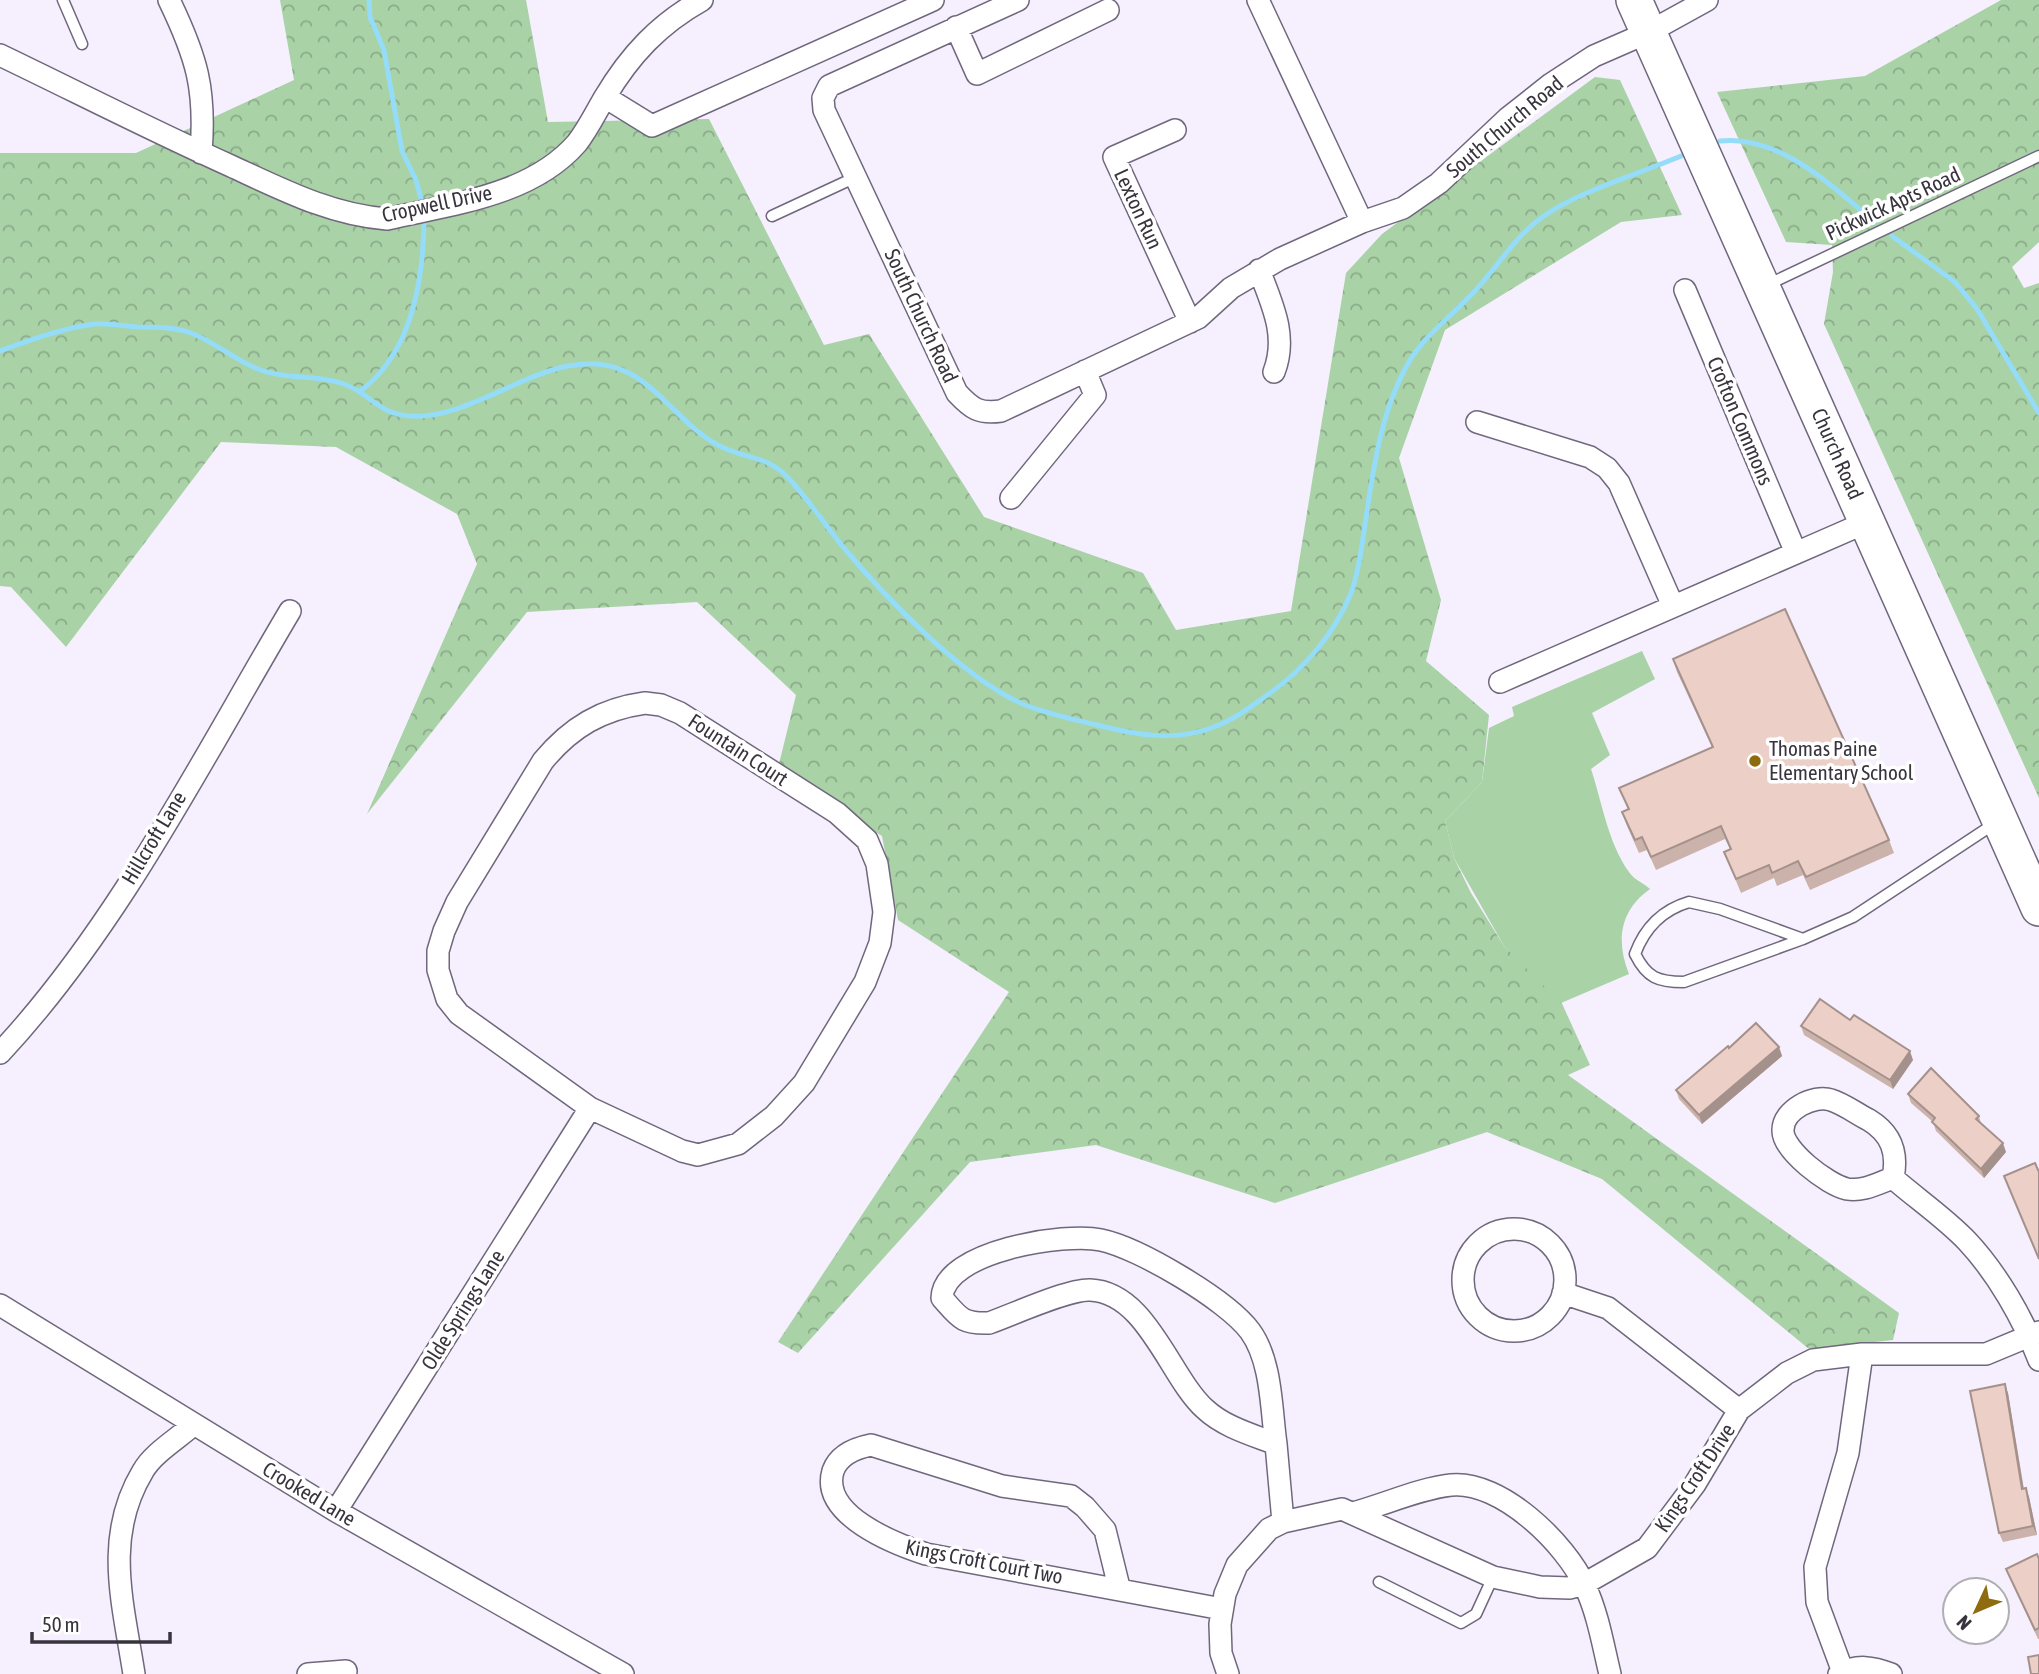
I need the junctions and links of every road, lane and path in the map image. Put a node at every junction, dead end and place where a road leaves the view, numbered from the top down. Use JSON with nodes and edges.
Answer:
{"nodes":[{"id":1,"x":63,"y":0,"type":"edge"},
{"id":2,"x":169,"y":0,"type":"edge"},
{"id":3,"x":700,"y":0,"type":"edge"},
{"id":4,"x":933,"y":0,"type":"edge"},
{"id":5,"x":1018,"y":0,"type":"edge"},
{"id":6,"x":1258,"y":0,"type":"edge"},
{"id":7,"x":1634,"y":0,"type":"edge"},
{"id":8,"x":1707,"y":0,"type":"edge"},
{"id":9,"x":1108,"y":10,"type":"dead end"},
{"id":10,"x":956,"y":27,"type":"junction"},
{"id":11,"x":1649,"y":32,"type":"junction"},
{"id":12,"x":82,"y":44,"type":"dead end"},
{"id":13,"x":0,"y":55,"type":"edge"},
{"id":14,"x":605,"y":97,"type":"junction"},
{"id":15,"x":1175,"y":130,"type":"dead end"},
{"id":16,"x":201,"y":153,"type":"junction"},
{"id":17,"x":2039,"y":156,"type":"edge"},
{"id":18,"x":856,"y":177,"type":"junction"},
{"id":19,"x":772,"y":216,"type":"dead end"},
{"id":20,"x":1362,"y":222,"type":"junction"},
{"id":21,"x":1259,"y":270,"type":"junction"},
{"id":22,"x":1763,"y":287,"type":"junction"},
{"id":23,"x":1685,"y":290,"type":"dead end"},
{"id":24,"x":1190,"y":322,"type":"junction"},
{"id":25,"x":1085,"y":371,"type":"junction"},
{"id":26,"x":1274,"y":372,"type":"dead end"},
{"id":27,"x":1477,"y":422,"type":"dead end"},
{"id":28,"x":1011,"y":498,"type":"dead end"},
{"id":29,"x":1867,"y":522,"type":"junction"},
{"id":30,"x":1796,"y":553,"type":"junction"},
{"id":31,"x":1673,"y":606,"type":"junction"},
{"id":32,"x":290,"y":611,"type":"dead end"},
{"id":33,"x":1500,"y":682,"type":"dead end"},
{"id":34,"x":2000,"y":821,"type":"junction"},
{"id":35,"x":2039,"y":908,"type":"edge"},
{"id":36,"x":1803,"y":939,"type":"junction"},
{"id":37,"x":0,"y":1053,"type":"edge"},
{"id":38,"x":590,"y":1108,"type":"junction"},
{"id":39,"x":1893,"y":1178,"type":"junction"},
{"id":40,"x":1563,"y":1293,"type":"junction"},
{"id":41,"x":0,"y":1305,"type":"edge"},
{"id":42,"x":2035,"y":1334,"type":"edge"},
{"id":43,"x":1862,"y":1354,"type":"junction"},
{"id":44,"x":2039,"y":1360,"type":"edge"},
{"id":45,"x":1739,"y":1410,"type":"junction"},
{"id":46,"x":194,"y":1424,"type":"junction"},
{"id":47,"x":1276,"y":1444,"type":"junction"},
{"id":48,"x":336,"y":1511,"type":"junction"},
{"id":49,"x":1353,"y":1513,"type":"junction"},
{"id":50,"x":1283,"y":1522,"type":"junction"},
{"id":51,"x":1493,"y":1577,"type":"junction"},
{"id":52,"x":1379,"y":1582,"type":"dead end"},
{"id":53,"x":1584,"y":1584,"type":"junction"},
{"id":54,"x":1119,"y":1587,"type":"junction"},
{"id":55,"x":1222,"y":1608,"type":"junction"},
{"id":56,"x":346,"y":1671,"type":"dead end"},
{"id":57,"x":1841,"y":1673,"type":"edge"},
{"id":58,"x":134,"y":1674,"type":"edge"},
{"id":59,"x":308,"y":1674,"type":"edge"},
{"id":60,"x":623,"y":1674,"type":"edge"},
{"id":61,"x":1228,"y":1674,"type":"edge"},
{"id":62,"x":1610,"y":1674,"type":"edge"},
{"id":63,"x":1891,"y":1674,"type":"edge"}],
"edges":[{"from":1,"to":12,"type":"lane"},
{"from":2,"to":16,"type":"street"},
{"from":3,"to":14,"type":"street","name":"Cropwell Drive"},
{"from":4,"to":14,"type":"street"},
{"from":5,"to":10,"type":"street","name":"South Church Road"},
{"from":6,"to":20,"type":"street"},
{"from":7,"to":11,"type":"main road","name":"Church Road"},
{"from":8,"to":11,"type":"street","name":"South Church Road"},
{"from":9,"to":10,"type":"street"},
{"from":10,"to":18,"type":"street","name":"South Church Road"},
{"from":11,"to":20,"type":"street","name":"South Church Road"},
{"from":11,"to":22,"type":"main road","name":"Church Road"},
{"from":13,"to":16,"type":"street","name":"Cropwell Drive"},
{"from":14,"to":16,"type":"street","name":"Cropwell Drive"},
{"from":15,"to":24,"type":"street","name":"Lexton Run"},
{"from":17,"to":22,"type":"lane","name":"Pickwick Apts Road"},
{"from":18,"to":19,"type":"lane"},
{"from":18,"to":25,"type":"street","name":"South Church Road"},
{"from":20,"to":21,"type":"street","name":"South Church Road"},
{"from":21,"to":24,"type":"street","name":"South Church Road"},
{"from":21,"to":26,"type":"street"},
{"from":22,"to":29,"type":"main road","name":"Church Road"},
{"from":23,"to":30,"type":"street","name":"Crofton Commons"},
{"from":24,"to":25,"type":"street","name":"South Church Road"},
{"from":25,"to":28,"type":"street"},
{"from":27,"to":31,"type":"street"},
{"from":29,"to":30,"type":"street"},
{"from":29,"to":34,"type":"main road","name":"Church Road"},
{"from":30,"to":31,"type":"street"},
{"from":31,"to":33,"type":"street"},
{"from":32,"to":37,"type":"street","name":"Hillcroft Lane"},
{"from":34,"to":35,"type":"main road","name":"Church Road"},
{"from":34,"to":36,"type":"lane"},
{"from":36,"to":36,"type":"lane"},
{"from":38,"to":38,"type":"street","name":"Fountain Court"},
{"from":38,"to":48,"type":"street","name":"Olde Springs Lane"},
{"from":39,"to":39,"type":"street"},
{"from":39,"to":42,"type":"street"},
{"from":40,"to":40,"type":"street"},
{"from":40,"to":45,"type":"street"},
{"from":41,"to":46,"type":"street","name":"Crooked Lane"},
{"from":42,"to":43,"type":"street","name":"Kings Croft Drive"},
{"from":42,"to":44,"type":"street"},
{"from":43,"to":45,"type":"street","name":"Kings Croft Drive"},
{"from":43,"to":57,"type":"street"},
{"from":45,"to":53,"type":"street","name":"Kings Croft Drive"},
{"from":46,"to":48,"type":"street","name":"Crooked Lane"},
{"from":46,"to":58,"type":"street"},
{"from":47,"to":47,"type":"street"},
{"from":47,"to":50,"type":"street"},
{"from":48,"to":60,"type":"street","name":"Crooked Lane"},
{"from":49,"to":50,"type":"street","name":"Kings Croft Drive"},
{"from":49,"to":51,"type":"street","name":"Kings Croft Drive"},
{"from":49,"to":53,"type":"street"},
{"from":50,"to":55,"type":"street","name":"Kings Croft Drive"},
{"from":51,"to":52,"type":"lane"},
{"from":51,"to":53,"type":"street","name":"Kings Croft Drive"},
{"from":53,"to":62,"type":"street"},
{"from":54,"to":54,"type":"street","name":"Kings Croft Court Two"},
{"from":54,"to":55,"type":"street","name":"Kings Croft Court Two"},
{"from":55,"to":61,"type":"street","name":"Kings Croft Drive"},
{"from":56,"to":59,"type":"street"},
{"from":57,"to":63,"type":"street"}]}
